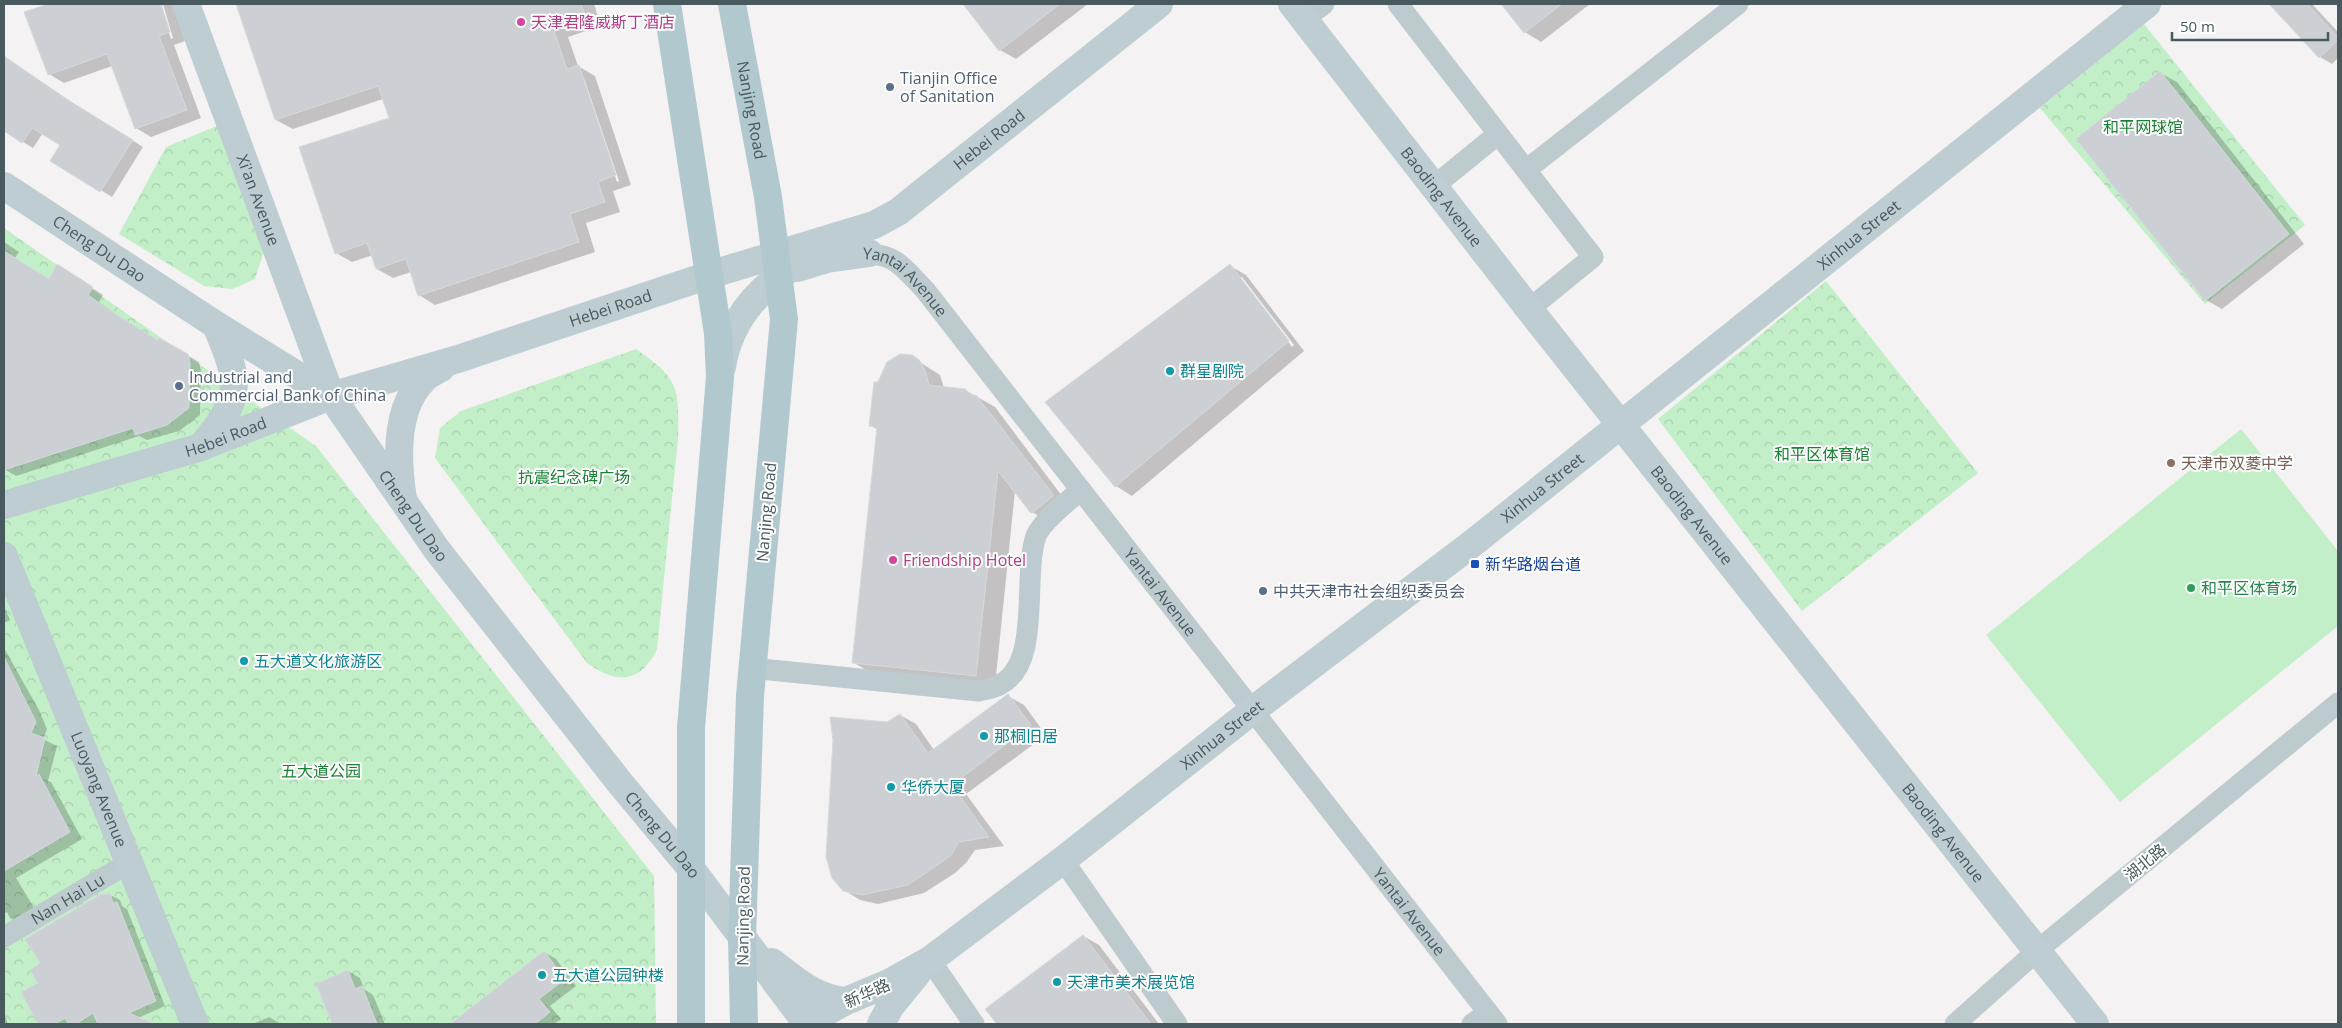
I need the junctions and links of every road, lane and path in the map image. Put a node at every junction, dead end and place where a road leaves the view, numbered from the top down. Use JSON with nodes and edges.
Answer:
{"nodes":[{"id":1,"x":186,"y":4,"type":"edge"},
{"id":2,"x":667,"y":4,"type":"edge"},
{"id":3,"x":732,"y":4,"type":"edge"},
{"id":4,"x":1159,"y":4,"type":"edge"},
{"id":5,"x":1398,"y":4,"type":"edge"},
{"id":6,"x":1738,"y":4,"type":"edge"},
{"id":7,"x":2147,"y":4,"type":"edge"},
{"id":8,"x":1306,"y":9,"type":"edge"},
{"id":9,"x":1498,"y":134,"type":"junction"},
{"id":10,"x":1526,"y":170,"type":"junction"},
{"id":11,"x":4,"y":186,"type":"edge"},
{"id":12,"x":1433,"y":186,"type":"junction"},
{"id":13,"x":867,"y":241,"type":"junction"},
{"id":14,"x":777,"y":266,"type":"junction"},
{"id":15,"x":709,"y":275,"type":"junction"},
{"id":16,"x":1528,"y":309,"type":"junction"},
{"id":17,"x":216,"y":326,"type":"junction"},
{"id":18,"x":458,"y":359,"type":"junction"},
{"id":19,"x":720,"y":377,"type":"junction"},
{"id":20,"x":331,"y":396,"type":"junction"},
{"id":21,"x":1622,"y":425,"type":"junction"},
{"id":22,"x":201,"y":447,"type":"junction"},
{"id":23,"x":1081,"y":490,"type":"junction"},
{"id":24,"x":4,"y":505,"type":"edge"},
{"id":25,"x":404,"y":506,"type":"junction"},
{"id":26,"x":4,"y":556,"type":"edge"},
{"id":27,"x":751,"y":668,"type":"junction"},
{"id":28,"x":2338,"y":703,"type":"edge"},
{"id":29,"x":1253,"y":710,"type":"junction"},
{"id":30,"x":1063,"y":860,"type":"junction"},
{"id":31,"x":130,"y":862,"type":"junction"},
{"id":32,"x":690,"y":866,"type":"junction"},
{"id":33,"x":4,"y":938,"type":"edge"},
{"id":34,"x":742,"y":938,"type":"junction"},
{"id":35,"x":2038,"y":950,"type":"junction"},
{"id":36,"x":930,"y":960,"type":"junction"},
{"id":37,"x":846,"y":1002,"type":"junction"},
{"id":38,"x":1486,"y":1020,"type":"edge"},
{"id":39,"x":812,"y":1022,"type":"edge"},
{"id":40,"x":195,"y":1024,"type":"edge"},
{"id":41,"x":691,"y":1024,"type":"edge"},
{"id":42,"x":744,"y":1024,"type":"edge"},
{"id":43,"x":881,"y":1024,"type":"edge"},
{"id":44,"x":974,"y":1024,"type":"edge"},
{"id":45,"x":1177,"y":1024,"type":"edge"},
{"id":46,"x":1955,"y":1024,"type":"edge"},
{"id":47,"x":2095,"y":1024,"type":"edge"}],
"edges":[{"from":1,"to":20,"type":"street","name":"Xi'an Avenue"},
{"from":2,"to":15,"type":"main road"},
{"from":3,"to":14,"type":"main road","name":"Nanjing Road"},
{"from":4,"to":13,"type":"street","name":"Hebei Road"},
{"from":5,"to":9,"type":"street"},
{"from":6,"to":10,"type":"street"},
{"from":7,"to":21,"type":"street","name":"Xinhua Street"},
{"from":8,"to":12,"type":"street","name":"Baoding Avenue"},
{"from":9,"to":10,"type":"street"},
{"from":9,"to":12,"type":"street"},
{"from":10,"to":16,"type":"street"},
{"from":11,"to":17,"type":"street","name":"Cheng Du Dao"},
{"from":12,"to":16,"type":"street","name":"Baoding Avenue"},
{"from":13,"to":14,"type":"street","name":"Hebei Road"},
{"from":13,"to":14,"type":"street"},
{"from":13,"to":23,"type":"street","name":"Yantai Avenue"},
{"from":14,"to":15,"type":"street","name":"Hebei Road"},
{"from":14,"to":19,"type":"street"},
{"from":14,"to":27,"type":"main road","name":"Nanjing Road"},
{"from":15,"to":18,"type":"street","name":"Hebei Road"},
{"from":15,"to":19,"type":"main road"},
{"from":16,"to":21,"type":"street","name":"Baoding Avenue"},
{"from":17,"to":20,"type":"street","name":"Cheng Du Dao"},
{"from":17,"to":22,"type":"street"},
{"from":18,"to":20,"type":"street","name":"Hebei Road"},
{"from":18,"to":25,"type":"street"},
{"from":19,"to":32,"type":"main road"},
{"from":20,"to":22,"type":"street","name":"Hebei Road"},
{"from":20,"to":25,"type":"street","name":"Cheng Du Dao"},
{"from":21,"to":29,"type":"street","name":"Xinhua Street"},
{"from":21,"to":35,"type":"street","name":"Baoding Avenue"},
{"from":22,"to":24,"type":"street","name":"Hebei Road"},
{"from":23,"to":27,"type":"street"},
{"from":23,"to":29,"type":"street","name":"Yantai Avenue"},
{"from":25,"to":32,"type":"street","name":"Cheng Du Dao"},
{"from":26,"to":31,"type":"street","name":"Luoyang Avenue"},
{"from":27,"to":34,"type":"main road","name":"Nanjing Road"},
{"from":28,"to":35,"type":"street","name":"湖北路"},
{"from":29,"to":30,"type":"street","name":"Xinhua Street"},
{"from":29,"to":38,"type":"street","name":"Yantai Avenue"},
{"from":30,"to":36,"type":"street","name":"Xinhua Street"},
{"from":30,"to":45,"type":"street"},
{"from":31,"to":33,"type":"street","name":"Nan Hai Lu"},
{"from":31,"to":40,"type":"street","name":"Luoyang Avenue"},
{"from":32,"to":34,"type":"street","name":"Cheng Du Dao"},
{"from":32,"to":41,"type":"main road"},
{"from":34,"to":37,"type":"street"},
{"from":34,"to":39,"type":"street","name":"Cheng Du Dao"},
{"from":34,"to":42,"type":"main road","name":"Nanjing Road"},
{"from":35,"to":46,"type":"street","name":"湖北路"},
{"from":35,"to":47,"type":"street","name":"Baoding Avenue"},
{"from":36,"to":37,"type":"street","name":"新华路"},
{"from":36,"to":43,"type":"street"},
{"from":36,"to":44,"type":"street"},
{"from":37,"to":39,"type":"street","name":"新华路"}]}
